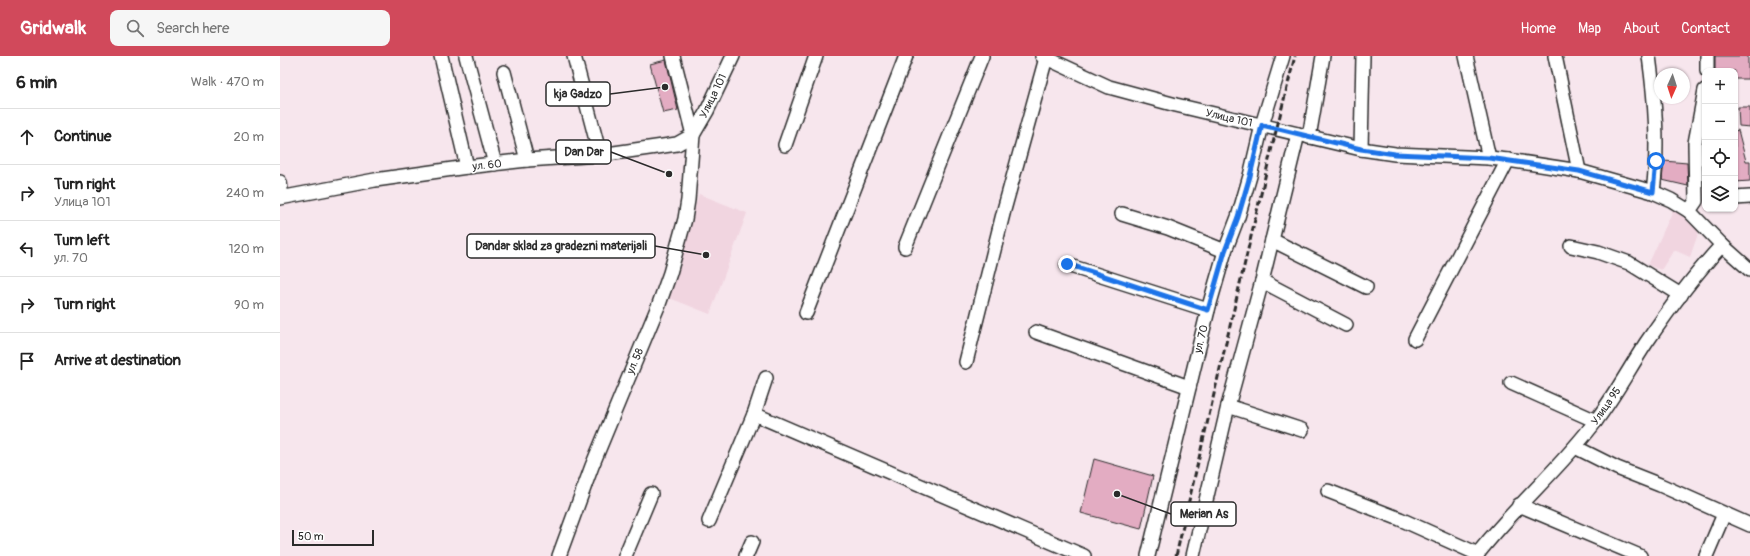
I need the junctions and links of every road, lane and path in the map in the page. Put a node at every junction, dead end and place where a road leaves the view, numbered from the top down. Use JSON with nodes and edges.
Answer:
{"nodes":[{"id":1,"x":441,"y":56,"type":"edge"},
{"id":2,"x":466,"y":56,"type":"edge"},
{"id":3,"x":574,"y":56,"type":"edge"},
{"id":4,"x":672,"y":56,"type":"edge"},
{"id":5,"x":733,"y":56,"type":"edge"},
{"id":6,"x":816,"y":56,"type":"edge"},
{"id":7,"x":906,"y":56,"type":"edge"},
{"id":8,"x":982,"y":56,"type":"edge"},
{"id":9,"x":1283,"y":56,"type":"edge"},
{"id":10,"x":1323,"y":56,"type":"edge"},
{"id":11,"x":1363,"y":56,"type":"edge"},
{"id":12,"x":1466,"y":56,"type":"edge"},
{"id":13,"x":1555,"y":56,"type":"edge"},
{"id":14,"x":1650,"y":56,"type":"edge"},
{"id":15,"x":1707,"y":56,"type":"edge"},
{"id":16,"x":1044,"y":57,"type":"edge"},
{"id":17,"x":1707,"y":68,"type":"edge"},
{"id":18,"x":504,"y":72,"type":"dead end"},
{"id":19,"x":1702,"y":104,"type":"edge"},
{"id":20,"x":1262,"y":125,"type":"junction"},
{"id":21,"x":693,"y":135,"type":"junction"},
{"id":22,"x":1303,"y":136,"type":"junction"},
{"id":23,"x":784,"y":145,"type":"dead end"},
{"id":24,"x":1361,"y":149,"type":"junction"},
{"id":25,"x":600,"y":155,"type":"junction"},
{"id":26,"x":1489,"y":158,"type":"junction"},
{"id":27,"x":527,"y":160,"type":"junction"},
{"id":28,"x":1508,"y":160,"type":"junction"},
{"id":29,"x":495,"y":164,"type":"junction"},
{"id":30,"x":467,"y":167,"type":"junction"},
{"id":31,"x":1579,"y":171,"type":"junction"},
{"id":32,"x":280,"y":182,"type":"edge"},
{"id":33,"x":1653,"y":192,"type":"junction"},
{"id":34,"x":281,"y":197,"type":"edge"},
{"id":35,"x":1750,"y":197,"type":"edge"},
{"id":36,"x":1738,"y":198,"type":"edge"},
{"id":37,"x":1696,"y":204,"type":"edge"},
{"id":38,"x":1122,"y":214,"type":"dead end"},
{"id":39,"x":1272,"y":240,"type":"junction"},
{"id":40,"x":1722,"y":245,"type":"junction"},
{"id":41,"x":1571,"y":246,"type":"dead end"},
{"id":42,"x":905,"y":247,"type":"dead end"},
{"id":43,"x":1225,"y":251,"type":"junction"},
{"id":44,"x":1067,"y":264,"type":"dead end"},
{"id":45,"x":1750,"y":270,"type":"edge"},
{"id":46,"x":1262,"y":281,"type":"junction"},
{"id":47,"x":1366,"y":287,"type":"dead end"},
{"id":48,"x":1681,"y":295,"type":"junction"},
{"id":49,"x":1208,"y":310,"type":"junction"},
{"id":50,"x":806,"y":313,"type":"dead end"},
{"id":51,"x":1346,"y":326,"type":"dead end"},
{"id":52,"x":1036,"y":332,"type":"dead end"},
{"id":53,"x":1415,"y":339,"type":"dead end"},
{"id":54,"x":966,"y":362,"type":"dead end"},
{"id":55,"x":766,"y":378,"type":"dead end"},
{"id":56,"x":1511,"y":383,"type":"dead end"},
{"id":57,"x":1189,"y":387,"type":"junction"},
{"id":58,"x":1228,"y":406,"type":"junction"},
{"id":59,"x":754,"y":414,"type":"junction"},
{"id":60,"x":1596,"y":421,"type":"junction"},
{"id":61,"x":1302,"y":430,"type":"dead end"},
{"id":62,"x":1575,"y":447,"type":"junction"},
{"id":63,"x":1328,"y":491,"type":"dead end"},
{"id":64,"x":651,"y":494,"type":"dead end"},
{"id":65,"x":1519,"y":505,"type":"junction"},
{"id":66,"x":1724,"y":514,"type":"junction"},
{"id":67,"x":710,"y":521,"type":"dead end"},
{"id":68,"x":1750,"y":525,"type":"edge"},
{"id":69,"x":752,"y":542,"type":"dead end"},
{"id":70,"x":1477,"y":555,"type":"edge"},
{"id":71,"x":559,"y":556,"type":"edge"},
{"id":72,"x":625,"y":556,"type":"edge"},
{"id":73,"x":746,"y":556,"type":"edge"},
{"id":74,"x":1084,"y":556,"type":"edge"},
{"id":75,"x":1148,"y":556,"type":"edge"},
{"id":76,"x":1192,"y":556,"type":"edge"},
{"id":77,"x":1640,"y":556,"type":"edge"},
{"id":78,"x":1706,"y":556,"type":"edge"}],
"edges":[{"from":1,"to":30,"type":"street"},
{"from":2,"to":29,"type":"street"},
{"from":3,"to":25,"type":"street"},
{"from":4,"to":21,"type":"street"},
{"from":5,"to":21,"type":"street","name":"Улица 101"},
{"from":6,"to":23,"type":"street"},
{"from":7,"to":50,"type":"street"},
{"from":8,"to":42,"type":"street"},
{"from":9,"to":20,"type":"street","name":"ул. 70"},
{"from":10,"to":22,"type":"street"},
{"from":11,"to":24,"type":"street"},
{"from":12,"to":26,"type":"street"},
{"from":13,"to":31,"type":"street"},
{"from":14,"to":33,"type":"street"},
{"from":15,"to":17,"type":"street"},
{"from":16,"to":20,"type":"street","name":"Улица 101"},
{"from":16,"to":54,"type":"street"},
{"from":18,"to":27,"type":"street"},
{"from":19,"to":37,"type":"street"},
{"from":20,"to":22,"type":"street","name":"Улица 101"},
{"from":20,"to":43,"type":"street","name":"ул. 70"},
{"from":21,"to":25,"type":"street","name":"ул. 60"},
{"from":21,"to":71,"type":"street","name":"ул. 58"},
{"from":22,"to":24,"type":"street","name":"Улица 101"},
{"from":22,"to":39,"type":"street"},
{"from":24,"to":26,"type":"street","name":"Улица 101"},
{"from":25,"to":27,"type":"street","name":"ул. 60"},
{"from":26,"to":28,"type":"street","name":"Улица 101"},
{"from":27,"to":29,"type":"street","name":"ул. 60"},
{"from":28,"to":31,"type":"street","name":"Улица 101"},
{"from":28,"to":53,"type":"street"},
{"from":29,"to":30,"type":"street","name":"ул. 60"},
{"from":30,"to":34,"type":"street","name":"ул. 60"},
{"from":31,"to":33,"type":"street","name":"Улица 101"},
{"from":32,"to":34,"type":"street"},
{"from":33,"to":37,"type":"street","name":"Улица 101"},
{"from":35,"to":36,"type":"street"},
{"from":37,"to":40,"type":"street","name":"Улица 101"},
{"from":38,"to":43,"type":"street"},
{"from":39,"to":46,"type":"street"},
{"from":39,"to":47,"type":"street"},
{"from":40,"to":45,"type":"street","name":"Улица 101"},
{"from":40,"to":48,"type":"street","name":"Улица 95"},
{"from":41,"to":48,"type":"street"},
{"from":43,"to":49,"type":"street","name":"ул. 70"},
{"from":44,"to":49,"type":"street"},
{"from":46,"to":51,"type":"street"},
{"from":46,"to":58,"type":"street"},
{"from":48,"to":60,"type":"street","name":"Улица 95"},
{"from":49,"to":57,"type":"street","name":"ул. 70"},
{"from":52,"to":57,"type":"street"},
{"from":55,"to":59,"type":"street"},
{"from":56,"to":60,"type":"street"},
{"from":57,"to":75,"type":"street","name":"ул. 70"},
{"from":58,"to":61,"type":"street"},
{"from":58,"to":76,"type":"street"},
{"from":59,"to":67,"type":"street"},
{"from":59,"to":74,"type":"street"},
{"from":60,"to":62,"type":"street","name":"Улица 95"},
{"from":62,"to":65,"type":"street","name":"Улица 95"},
{"from":62,"to":66,"type":"street"},
{"from":63,"to":70,"type":"street"},
{"from":64,"to":72,"type":"street"},
{"from":65,"to":70,"type":"street","name":"Улица 95"},
{"from":65,"to":77,"type":"street"},
{"from":66,"to":68,"type":"street"},
{"from":66,"to":78,"type":"street"},
{"from":69,"to":73,"type":"street"}]}
